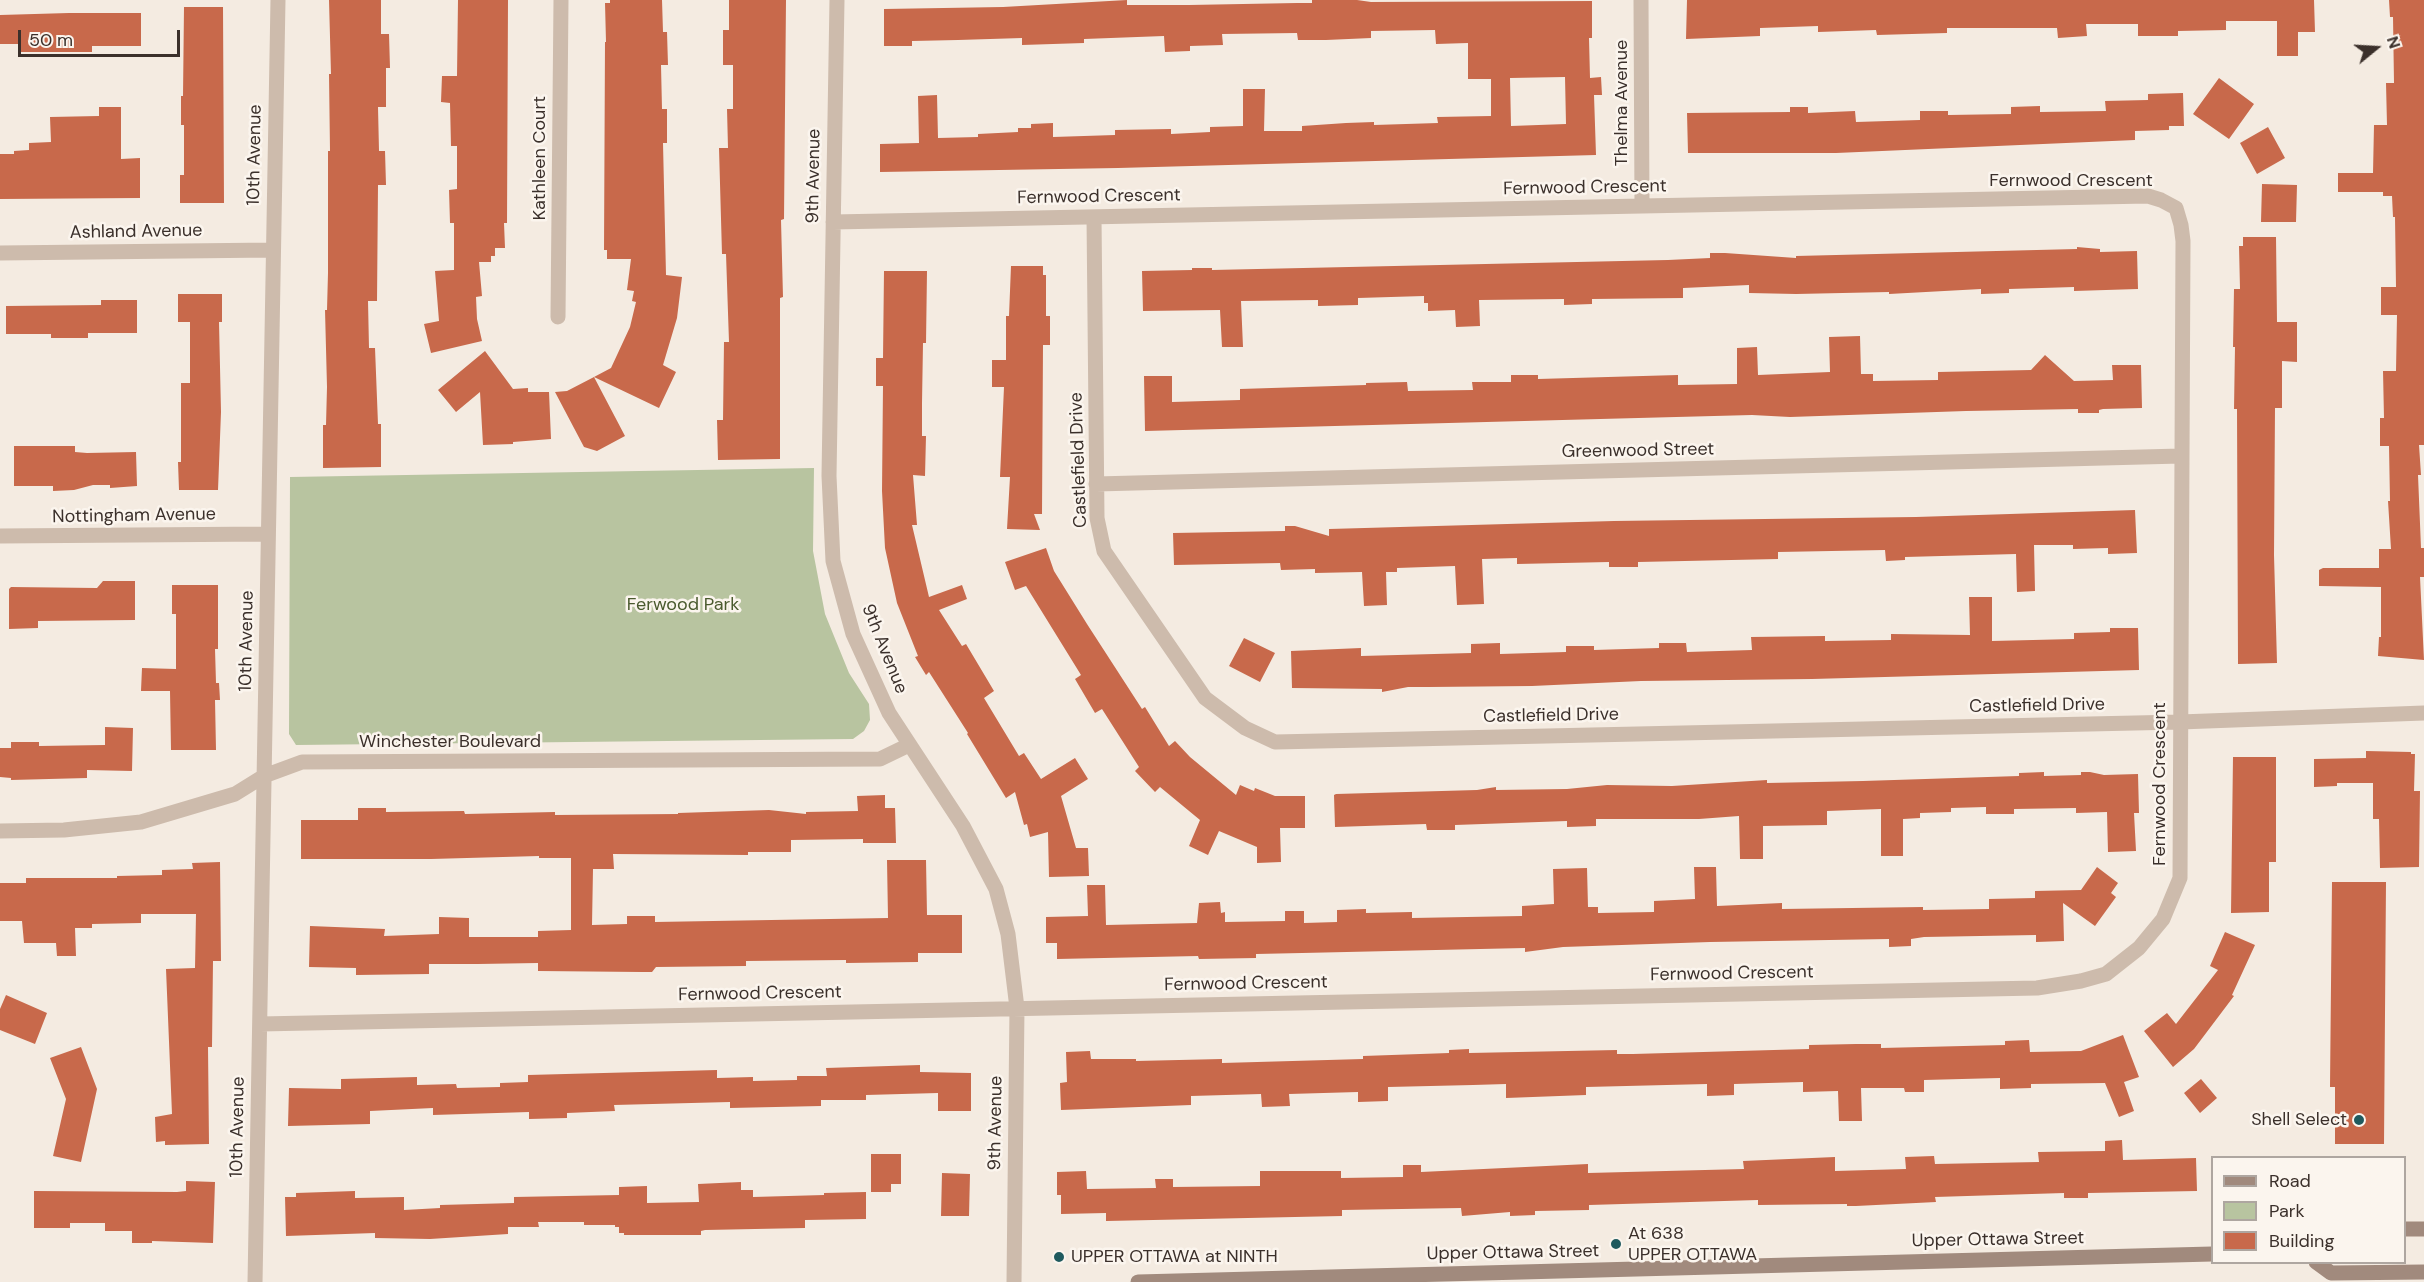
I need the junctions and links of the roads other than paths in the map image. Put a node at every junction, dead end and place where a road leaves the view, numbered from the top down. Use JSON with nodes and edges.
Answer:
{"nodes":[{"id":1,"x":278,"y":0,"type":"edge"},
{"id":2,"x":561,"y":0,"type":"edge"},
{"id":3,"x":837,"y":0,"type":"edge"},
{"id":4,"x":1641,"y":0,"type":"edge"},
{"id":5,"x":1642,"y":206,"type":"junction"},
{"id":6,"x":1094,"y":217,"type":"junction"},
{"id":7,"x":833,"y":222,"type":"junction"},
{"id":8,"x":273,"y":250,"type":"junction"},
{"id":9,"x":0,"y":253,"type":"edge"},
{"id":10,"x":558,"y":317,"type":"dead end"},
{"id":11,"x":2181,"y":456,"type":"junction"},
{"id":12,"x":1096,"y":484,"type":"junction"},
{"id":13,"x":268,"y":534,"type":"junction"},
{"id":14,"x":0,"y":536,"type":"edge"},
{"id":15,"x":2424,"y":713,"type":"edge"},
{"id":16,"x":2180,"y":722,"type":"junction"},
{"id":17,"x":909,"y":745,"type":"junction"},
{"id":18,"x":264,"y":776,"type":"junction"},
{"id":19,"x":0,"y":831,"type":"edge"},
{"id":20,"x":1017,"y":1008,"type":"junction"},
{"id":21,"x":260,"y":1024,"type":"junction"},
{"id":22,"x":2406,"y":1229,"type":"edge"},
{"id":23,"x":2424,"y":1229,"type":"edge"},
{"id":24,"x":2211,"y":1254,"type":"edge"},
{"id":25,"x":2318,"y":1264,"type":"edge"},
{"id":26,"x":2424,"y":1272,"type":"edge"},
{"id":27,"x":255,"y":1282,"type":"edge"},
{"id":28,"x":1014,"y":1282,"type":"edge"},
{"id":29,"x":1138,"y":1282,"type":"edge"}],
"edges":[{"from":1,"to":8,"type":"street","name":"10th Avenue"},
{"from":2,"to":10,"type":"street","name":"Kathleen Court"},
{"from":3,"to":7,"type":"street","name":"9th Avenue"},
{"from":4,"to":5,"type":"street","name":"Thelma Avenue"},
{"from":5,"to":6,"type":"street","name":"Fernwood Crescent"},
{"from":5,"to":11,"type":"street","name":"Fernwood Crescent"},
{"from":6,"to":7,"type":"street","name":"Fernwood Crescent"},
{"from":6,"to":12,"type":"street","name":"Castlefield Drive"},
{"from":7,"to":17,"type":"street","name":"9th Avenue"},
{"from":8,"to":9,"type":"street","name":"Ashland Avenue"},
{"from":8,"to":13,"type":"street","name":"10th Avenue"},
{"from":11,"to":12,"type":"street","name":"Greenwood Street"},
{"from":11,"to":16,"type":"street","name":"Fernwood Crescent"},
{"from":12,"to":16,"type":"street","name":"Castlefield Drive"},
{"from":13,"to":14,"type":"street","name":"Nottingham Avenue"},
{"from":13,"to":18,"type":"street","name":"10th Avenue"},
{"from":15,"to":16,"type":"street","name":"Castlefield Drive"},
{"from":16,"to":20,"type":"street","name":"Fernwood Crescent"},
{"from":17,"to":18,"type":"street","name":"Winchester Boulevard"},
{"from":17,"to":20,"type":"street","name":"9th Avenue"},
{"from":18,"to":19,"type":"street","name":"Winchester Boulevard"},
{"from":18,"to":21,"type":"street","name":"10th Avenue"},
{"from":20,"to":21,"type":"street","name":"Fernwood Crescent"},
{"from":20,"to":28,"type":"street","name":"9th Avenue"},
{"from":21,"to":27,"type":"street","name":"10th Avenue"},
{"from":22,"to":23,"type":"main road"},
{"from":24,"to":29,"type":"main road","name":"Upper Ottawa Street"},
{"from":25,"to":26,"type":"main road"}]}
